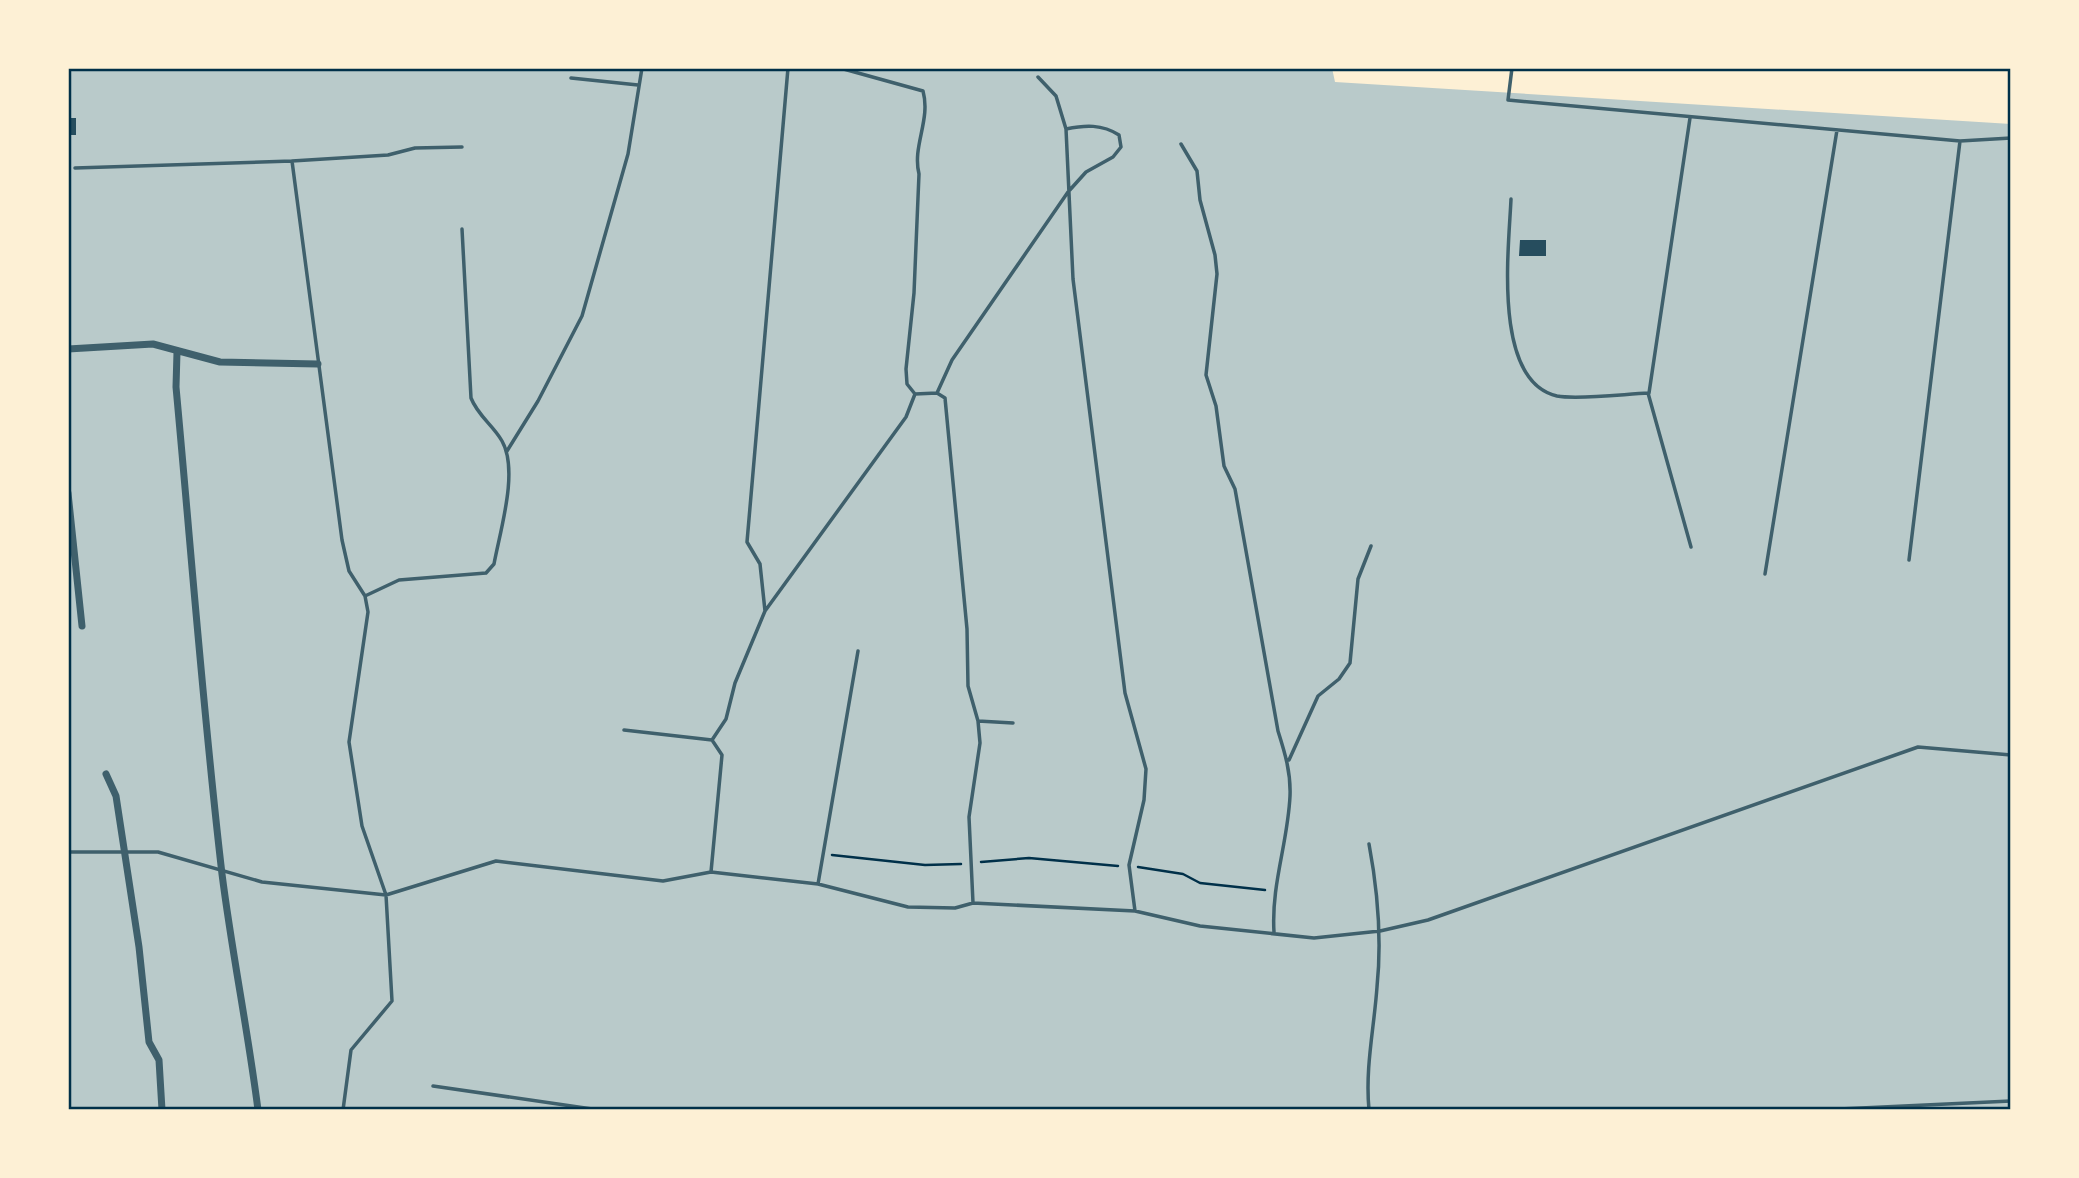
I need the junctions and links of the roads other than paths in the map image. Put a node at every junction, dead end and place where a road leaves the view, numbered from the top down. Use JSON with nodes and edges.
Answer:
{"nodes":[{"id":1,"x":642,"y":68,"type":"edge"},
{"id":2,"x":788,"y":68,"type":"edge"},
{"id":3,"x":840,"y":68,"type":"edge"},
{"id":4,"x":1512,"y":68,"type":"edge"},
{"id":5,"x":1038,"y":77,"type":"dead end"},
{"id":6,"x":571,"y":78,"type":"dead end"},
{"id":7,"x":638,"y":85,"type":"junction"},
{"id":8,"x":1690,"y":118,"type":"junction"},
{"id":9,"x":1066,"y":129,"type":"junction"},
{"id":10,"x":1836,"y":130,"type":"junction"},
{"id":11,"x":2011,"y":138,"type":"edge"},
{"id":12,"x":1960,"y":141,"type":"junction"},
{"id":13,"x":1181,"y":144,"type":"dead end"},
{"id":14,"x":462,"y":147,"type":"dead end"},
{"id":15,"x":292,"y":161,"type":"junction"},
{"id":16,"x":75,"y":168,"type":"dead end"},
{"id":17,"x":1069,"y":192,"type":"junction"},
{"id":18,"x":1511,"y":199,"type":"dead end"},
{"id":19,"x":462,"y":229,"type":"dead end"},
{"id":20,"x":68,"y":349,"type":"edge"},
{"id":21,"x":177,"y":352,"type":"junction"},
{"id":22,"x":318,"y":364,"type":"junction"},
{"id":23,"x":937,"y":393,"type":"junction"},
{"id":24,"x":1648,"y":393,"type":"junction"},
{"id":25,"x":915,"y":394,"type":"junction"},
{"id":26,"x":507,"y":451,"type":"junction"},
{"id":27,"x":68,"y":493,"type":"edge"},
{"id":28,"x":1371,"y":545,"type":"dead end"},
{"id":29,"x":1691,"y":547,"type":"dead end"},
{"id":30,"x":1909,"y":561,"type":"dead end"},
{"id":31,"x":1765,"y":574,"type":"dead end"},
{"id":32,"x":365,"y":596,"type":"junction"},
{"id":33,"x":765,"y":611,"type":"junction"},
{"id":34,"x":82,"y":626,"type":"dead end"},
{"id":35,"x":858,"y":651,"type":"dead end"},
{"id":36,"x":978,"y":721,"type":"junction"},
{"id":37,"x":1013,"y":723,"type":"dead end"},
{"id":38,"x":624,"y":730,"type":"dead end"},
{"id":39,"x":712,"y":740,"type":"junction"},
{"id":40,"x":2011,"y":755,"type":"edge"},
{"id":41,"x":1288,"y":762,"type":"junction"},
{"id":42,"x":106,"y":775,"type":"dead end"},
{"id":43,"x":1369,"y":844,"type":"dead end"},
{"id":44,"x":68,"y":852,"type":"edge"},
{"id":45,"x":124,"y":852,"type":"junction"},
{"id":46,"x":222,"y":872,"type":"junction"},
{"id":47,"x":711,"y":872,"type":"junction"},
{"id":48,"x":818,"y":884,"type":"junction"},
{"id":49,"x":386,"y":895,"type":"junction"},
{"id":50,"x":973,"y":903,"type":"junction"},
{"id":51,"x":1135,"y":911,"type":"junction"},
{"id":52,"x":1380,"y":931,"type":"junction"},
{"id":53,"x":1274,"y":932,"type":"junction"},
{"id":54,"x":433,"y":1086,"type":"dead end"},
{"id":55,"x":2011,"y":1101,"type":"edge"},
{"id":56,"x":1989,"y":1102,"type":"junction"},
{"id":57,"x":1839,"y":1109,"type":"edge"},
{"id":58,"x":162,"y":1110,"type":"edge"},
{"id":59,"x":258,"y":1110,"type":"edge"},
{"id":60,"x":343,"y":1110,"type":"edge"},
{"id":61,"x":599,"y":1110,"type":"edge"},
{"id":62,"x":1369,"y":1110,"type":"edge"},
{"id":63,"x":1818,"y":1110,"type":"edge"},
{"id":64,"x":1989,"y":1110,"type":"edge"}],
"edges":[{"from":1,"to":7,"type":"lane"},
{"from":2,"to":33,"type":"lane"},
{"from":3,"to":25,"type":"lane"},
{"from":4,"to":8,"type":"lane"},
{"from":5,"to":9,"type":"lane"},
{"from":6,"to":7,"type":"lane"},
{"from":7,"to":26,"type":"lane"},
{"from":8,"to":10,"type":"lane"},
{"from":8,"to":24,"type":"lane"},
{"from":9,"to":17,"type":"lane"},
{"from":9,"to":17,"type":"lane"},
{"from":10,"to":12,"type":"lane"},
{"from":10,"to":31,"type":"lane"},
{"from":11,"to":12,"type":"lane"},
{"from":12,"to":30,"type":"lane"},
{"from":13,"to":41,"type":"lane"},
{"from":14,"to":15,"type":"lane"},
{"from":15,"to":16,"type":"lane"},
{"from":15,"to":22,"type":"lane"},
{"from":17,"to":23,"type":"lane"},
{"from":17,"to":51,"type":"lane"},
{"from":18,"to":24,"type":"lane"},
{"from":19,"to":26,"type":"lane"},
{"from":20,"to":21,"type":"street"},
{"from":21,"to":22,"type":"street"},
{"from":21,"to":46,"type":"street"},
{"from":22,"to":32,"type":"lane"},
{"from":23,"to":25,"type":"lane"},
{"from":23,"to":36,"type":"lane"},
{"from":24,"to":29,"type":"lane"},
{"from":25,"to":33,"type":"lane"},
{"from":26,"to":32,"type":"lane"},
{"from":27,"to":34,"type":"street"},
{"from":28,"to":41,"type":"lane"},
{"from":32,"to":49,"type":"lane"},
{"from":33,"to":39,"type":"lane"},
{"from":35,"to":48,"type":"lane"},
{"from":36,"to":37,"type":"lane"},
{"from":36,"to":50,"type":"lane"},
{"from":38,"to":39,"type":"lane"},
{"from":39,"to":47,"type":"lane"},
{"from":40,"to":52,"type":"lane"},
{"from":41,"to":53,"type":"lane"},
{"from":42,"to":45,"type":"street"},
{"from":43,"to":52,"type":"lane"},
{"from":44,"to":45,"type":"lane"},
{"from":45,"to":46,"type":"lane"},
{"from":45,"to":58,"type":"street"},
{"from":46,"to":49,"type":"lane"},
{"from":46,"to":59,"type":"street"},
{"from":47,"to":48,"type":"lane"},
{"from":47,"to":49,"type":"lane"},
{"from":48,"to":50,"type":"lane"},
{"from":49,"to":60,"type":"lane"},
{"from":50,"to":51,"type":"lane"},
{"from":51,"to":53,"type":"lane"},
{"from":52,"to":53,"type":"lane"},
{"from":52,"to":62,"type":"lane"},
{"from":54,"to":61,"type":"lane"},
{"from":55,"to":56,"type":"lane"},
{"from":56,"to":57,"type":"lane"},
{"from":56,"to":64,"type":"lane"},
{"from":57,"to":63,"type":"lane"}]}
